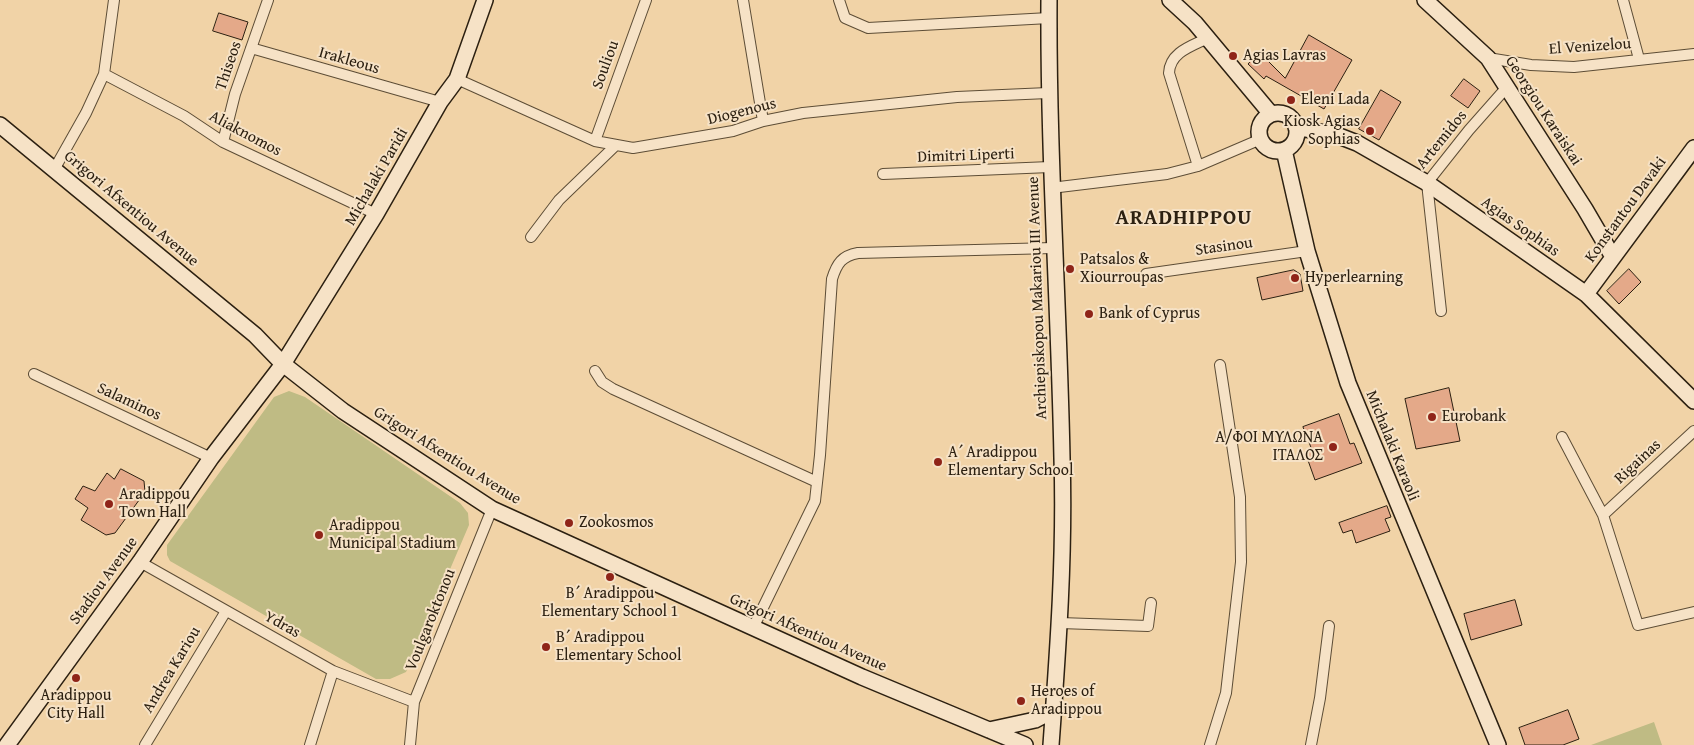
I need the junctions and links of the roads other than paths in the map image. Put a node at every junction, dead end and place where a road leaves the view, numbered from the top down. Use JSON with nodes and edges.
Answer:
{"nodes":[{"id":1,"x":114,"y":0,"type":"edge"},
{"id":2,"x":268,"y":0,"type":"edge"},
{"id":3,"x":486,"y":0,"type":"edge"},
{"id":4,"x":646,"y":0,"type":"edge"},
{"id":5,"x":742,"y":0,"type":"edge"},
{"id":6,"x":840,"y":0,"type":"edge"},
{"id":7,"x":1049,"y":0,"type":"edge"},
{"id":8,"x":1170,"y":0,"type":"edge"},
{"id":9,"x":1425,"y":0,"type":"edge"},
{"id":10,"x":1623,"y":0,"type":"edge"},
{"id":11,"x":1048,"y":18,"type":"junction"},
{"id":12,"x":1208,"y":38,"type":"junction"},
{"id":13,"x":250,"y":48,"type":"junction"},
{"id":14,"x":1694,"y":54,"type":"edge"},
{"id":15,"x":1488,"y":58,"type":"junction"},
{"id":16,"x":1639,"y":59,"type":"junction"},
{"id":17,"x":104,"y":74,"type":"junction"},
{"id":18,"x":457,"y":79,"type":"junction"},
{"id":19,"x":1507,"y":87,"type":"junction"},
{"id":20,"x":1048,"y":92,"type":"junction"},
{"id":21,"x":440,"y":102,"type":"junction"},
{"id":22,"x":1272,"y":114,"type":"junction"},
{"id":23,"x":763,"y":121,"type":"junction"},
{"id":24,"x":0,"y":125,"type":"edge"},
{"id":25,"x":1296,"y":127,"type":"junction"},
{"id":26,"x":1261,"y":139,"type":"junction"},
{"id":27,"x":595,"y":141,"type":"junction"},
{"id":28,"x":223,"y":142,"type":"junction"},
{"id":29,"x":616,"y":145,"type":"junction"},
{"id":30,"x":1694,"y":148,"type":"edge"},
{"id":31,"x":1284,"y":150,"type":"junction"},
{"id":32,"x":1198,"y":166,"type":"junction"},
{"id":33,"x":1050,"y":167,"type":"junction"},
{"id":34,"x":55,"y":168,"type":"junction"},
{"id":35,"x":883,"y":174,"type":"dead end"},
{"id":36,"x":1427,"y":183,"type":"junction"},
{"id":37,"x":1051,"y":188,"type":"junction"},
{"id":38,"x":376,"y":214,"type":"junction"},
{"id":39,"x":531,"y":237,"type":"dead end"},
{"id":40,"x":1053,"y":248,"type":"junction"},
{"id":41,"x":1307,"y":251,"type":"junction"},
{"id":42,"x":1612,"y":257,"type":"junction"},
{"id":43,"x":1146,"y":274,"type":"dead end"},
{"id":44,"x":1586,"y":294,"type":"junction"},
{"id":45,"x":1441,"y":311,"type":"dead end"},
{"id":46,"x":283,"y":364,"type":"junction"},
{"id":47,"x":1220,"y":365,"type":"dead end"},
{"id":48,"x":595,"y":371,"type":"dead end"},
{"id":49,"x":34,"y":374,"type":"dead end"},
{"id":50,"x":1694,"y":401,"type":"edge"},
{"id":51,"x":1694,"y":431,"type":"edge"},
{"id":52,"x":1562,"y":437,"type":"dead end"},
{"id":53,"x":211,"y":458,"type":"junction"},
{"id":54,"x":817,"y":482,"type":"junction"},
{"id":55,"x":492,"y":509,"type":"junction"},
{"id":56,"x":1603,"y":516,"type":"junction"},
{"id":57,"x":140,"y":562,"type":"junction"},
{"id":58,"x":1151,"y":603,"type":"dead end"},
{"id":59,"x":226,"y":611,"type":"junction"},
{"id":60,"x":1694,"y":612,"type":"edge"},
{"id":61,"x":1060,"y":622,"type":"junction"},
{"id":62,"x":1329,"y":626,"type":"dead end"},
{"id":63,"x":753,"y":628,"type":"junction"},
{"id":64,"x":333,"y":671,"type":"junction"},
{"id":65,"x":414,"y":702,"type":"junction"},
{"id":66,"x":1054,"y":710,"type":"junction"},
{"id":67,"x":989,"y":730,"type":"junction"},
{"id":68,"x":7,"y":745,"type":"edge"},
{"id":69,"x":145,"y":745,"type":"edge"},
{"id":70,"x":310,"y":745,"type":"edge"},
{"id":71,"x":410,"y":745,"type":"edge"},
{"id":72,"x":1025,"y":745,"type":"edge"},
{"id":73,"x":1051,"y":745,"type":"edge"},
{"id":74,"x":1210,"y":745,"type":"edge"},
{"id":75,"x":1311,"y":745,"type":"edge"},
{"id":76,"x":1498,"y":745,"type":"edge"}],
"edges":[{"from":1,"to":17,"type":"street"},
{"from":2,"to":13,"type":"street","name":"Thiseos"},
{"from":3,"to":18,"type":"street","name":"Michalaki Paridi"},
{"from":4,"to":27,"type":"street","name":"Souliou"},
{"from":5,"to":23,"type":"street"},
{"from":6,"to":11,"type":"street"},
{"from":7,"to":11,"type":"street","name":"Archiepiskopou Makariou III Avenue"},
{"from":8,"to":12,"type":"street"},
{"from":9,"to":15,"type":"street","name":"Georgiou Karaiskai"},
{"from":10,"to":16,"type":"street"},
{"from":11,"to":20,"type":"street","name":"Archiepiskopou Makariou III Avenue"},
{"from":12,"to":22,"type":"street"},
{"from":12,"to":32,"type":"street"},
{"from":13,"to":21,"type":"street","name":"Irakleous"},
{"from":13,"to":28,"type":"street","name":"Thiseos"},
{"from":14,"to":16,"type":"street","name":"El Venizelou"},
{"from":15,"to":16,"type":"street","name":"El Venizelou"},
{"from":15,"to":19,"type":"street","name":"Georgiou Karaiskai"},
{"from":17,"to":28,"type":"street","name":"Aliaknomos"},
{"from":17,"to":34,"type":"street"},
{"from":18,"to":21,"type":"street","name":"Michalaki Paridi"},
{"from":18,"to":27,"type":"street","name":"Diogenous"},
{"from":19,"to":36,"type":"street","name":"Artemidos"},
{"from":19,"to":42,"type":"street","name":"Georgiou Karaiskai"},
{"from":20,"to":23,"type":"street","name":"Diogenous"},
{"from":20,"to":33,"type":"street","name":"Archiepiskopou Makariou III Avenue"},
{"from":21,"to":38,"type":"street","name":"Michalaki Paridi"},
{"from":22,"to":25,"type":"street"},
{"from":22,"to":26,"type":"street"},
{"from":23,"to":29,"type":"street","name":"Diogenous"},
{"from":24,"to":34,"type":"street","name":"Grigori Afxentiou Avenue"},
{"from":25,"to":31,"type":"street"},
{"from":25,"to":36,"type":"street","name":"Agias Sophias"},
{"from":26,"to":31,"type":"street"},
{"from":26,"to":32,"type":"street"},
{"from":27,"to":29,"type":"street","name":"Diogenous"},
{"from":28,"to":38,"type":"street","name":"Aliaknomos"},
{"from":29,"to":39,"type":"street"},
{"from":30,"to":42,"type":"street","name":"Konstantou Davaki"},
{"from":31,"to":41,"type":"street","name":"Michalaki Karaoli"},
{"from":32,"to":37,"type":"street"},
{"from":33,"to":35,"type":"street","name":"Dimitri Liperti"},
{"from":33,"to":37,"type":"street","name":"Archiepiskopou Makariou III Avenue"},
{"from":34,"to":46,"type":"street","name":"Grigori Afxentiou Avenue"},
{"from":36,"to":44,"type":"street","name":"Agias Sophias"},
{"from":36,"to":45,"type":"street","name":"Artemidos"},
{"from":37,"to":40,"type":"street","name":"Archiepiskopou Makariou III Avenue"},
{"from":38,"to":46,"type":"street","name":"Michalaki Paridi"},
{"from":40,"to":54,"type":"street"},
{"from":40,"to":61,"type":"street","name":"Archiepiskopou Makariou III Avenue"},
{"from":41,"to":43,"type":"street","name":"Stasinou"},
{"from":41,"to":76,"type":"street","name":"Michalaki Karaoli"},
{"from":42,"to":44,"type":"street","name":"Konstantou Davaki"},
{"from":44,"to":50,"type":"street","name":"Agias Sophias"},
{"from":46,"to":53,"type":"street","name":"Stadiou Avenue"},
{"from":46,"to":55,"type":"street","name":"Grigori Afxentiou Avenue"},
{"from":47,"to":74,"type":"street"},
{"from":48,"to":54,"type":"street"},
{"from":49,"to":53,"type":"street","name":"Salaminos"},
{"from":51,"to":56,"type":"street","name":"Rigainas"},
{"from":52,"to":56,"type":"street"},
{"from":53,"to":57,"type":"street","name":"Stadiou Avenue"},
{"from":54,"to":63,"type":"street"},
{"from":55,"to":63,"type":"street","name":"Grigori Afxentiou Avenue"},
{"from":55,"to":65,"type":"street","name":"Voulgaroktonou"},
{"from":56,"to":60,"type":"street"},
{"from":57,"to":59,"type":"street","name":"Ydras"},
{"from":57,"to":68,"type":"street","name":"Stadiou Avenue"},
{"from":58,"to":61,"type":"street"},
{"from":59,"to":64,"type":"street","name":"Ydras"},
{"from":59,"to":69,"type":"street","name":"Andrea Kariou"},
{"from":61,"to":66,"type":"street","name":"Archiepiskopou Makariou III Avenue"},
{"from":62,"to":75,"type":"street"},
{"from":63,"to":67,"type":"street","name":"Grigori Afxentiou Avenue"},
{"from":64,"to":65,"type":"street","name":"Ydras"},
{"from":64,"to":70,"type":"street"},
{"from":65,"to":71,"type":"street","name":"Voulgaroktonou"},
{"from":66,"to":67,"type":"street"},
{"from":66,"to":73,"type":"street","name":"Archiepiskopou Makariou III Avenue"},
{"from":67,"to":72,"type":"street","name":"Grigori Afxentiou Avenue"}]}
